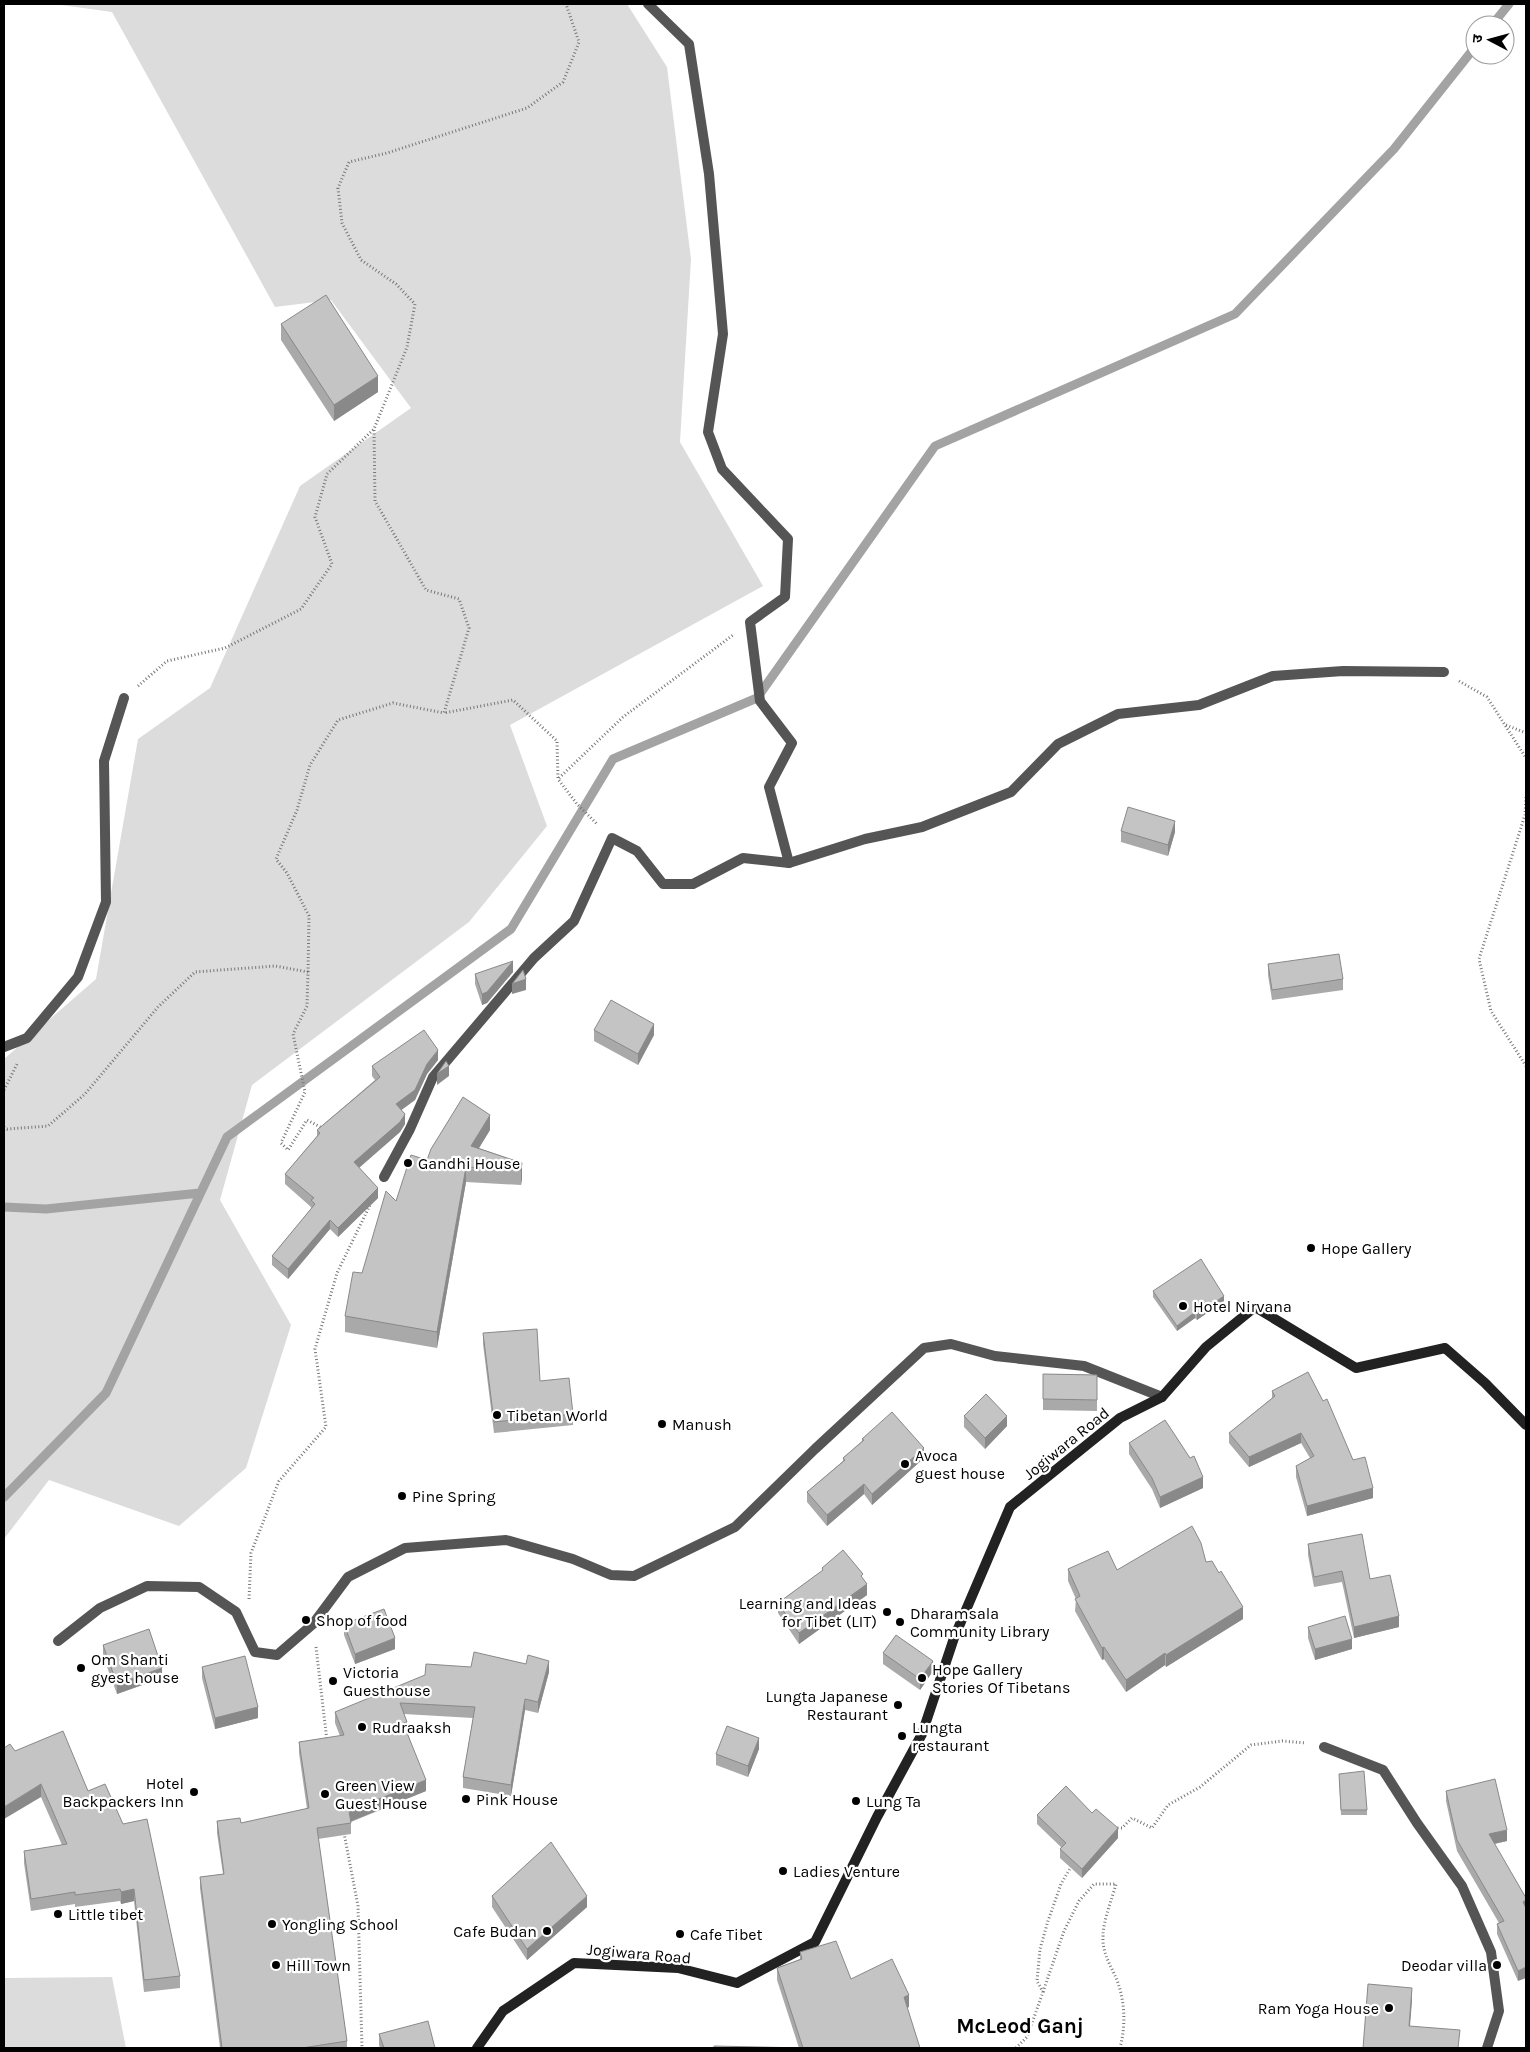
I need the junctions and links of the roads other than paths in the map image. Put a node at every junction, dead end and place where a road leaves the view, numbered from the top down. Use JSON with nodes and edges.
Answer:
{"nodes":[{"id":1,"x":648,"y":4,"type":"edge"},
{"id":2,"x":1444,"y":672,"type":"road end"},
{"id":3,"x":124,"y":698,"type":"road end"},
{"id":4,"x":789,"y":863,"type":"junction"},
{"id":5,"x":4,"y":1047,"type":"edge"},
{"id":6,"x":384,"y":1178,"type":"road end"},
{"id":7,"x":1162,"y":1398,"type":"junction"},
{"id":8,"x":1526,"y":1425,"type":"edge"},
{"id":9,"x":58,"y":1641,"type":"dead end"},
{"id":10,"x":1324,"y":1747,"type":"road end"},
{"id":11,"x":477,"y":2048,"type":"edge"},
{"id":12,"x":1487,"y":2048,"type":"edge"}],
"edges":[{"from":1,"to":4,"type":"street"},
{"from":2,"to":4,"type":"street"},
{"from":3,"to":5,"type":"street"},
{"from":4,"to":6,"type":"street"},
{"from":7,"to":8,"type":"street","name":"Jogiwara Road"},
{"from":7,"to":9,"type":"street"},
{"from":7,"to":11,"type":"street","name":"Jogiwara Road"},
{"from":10,"to":12,"type":"street"}]}
